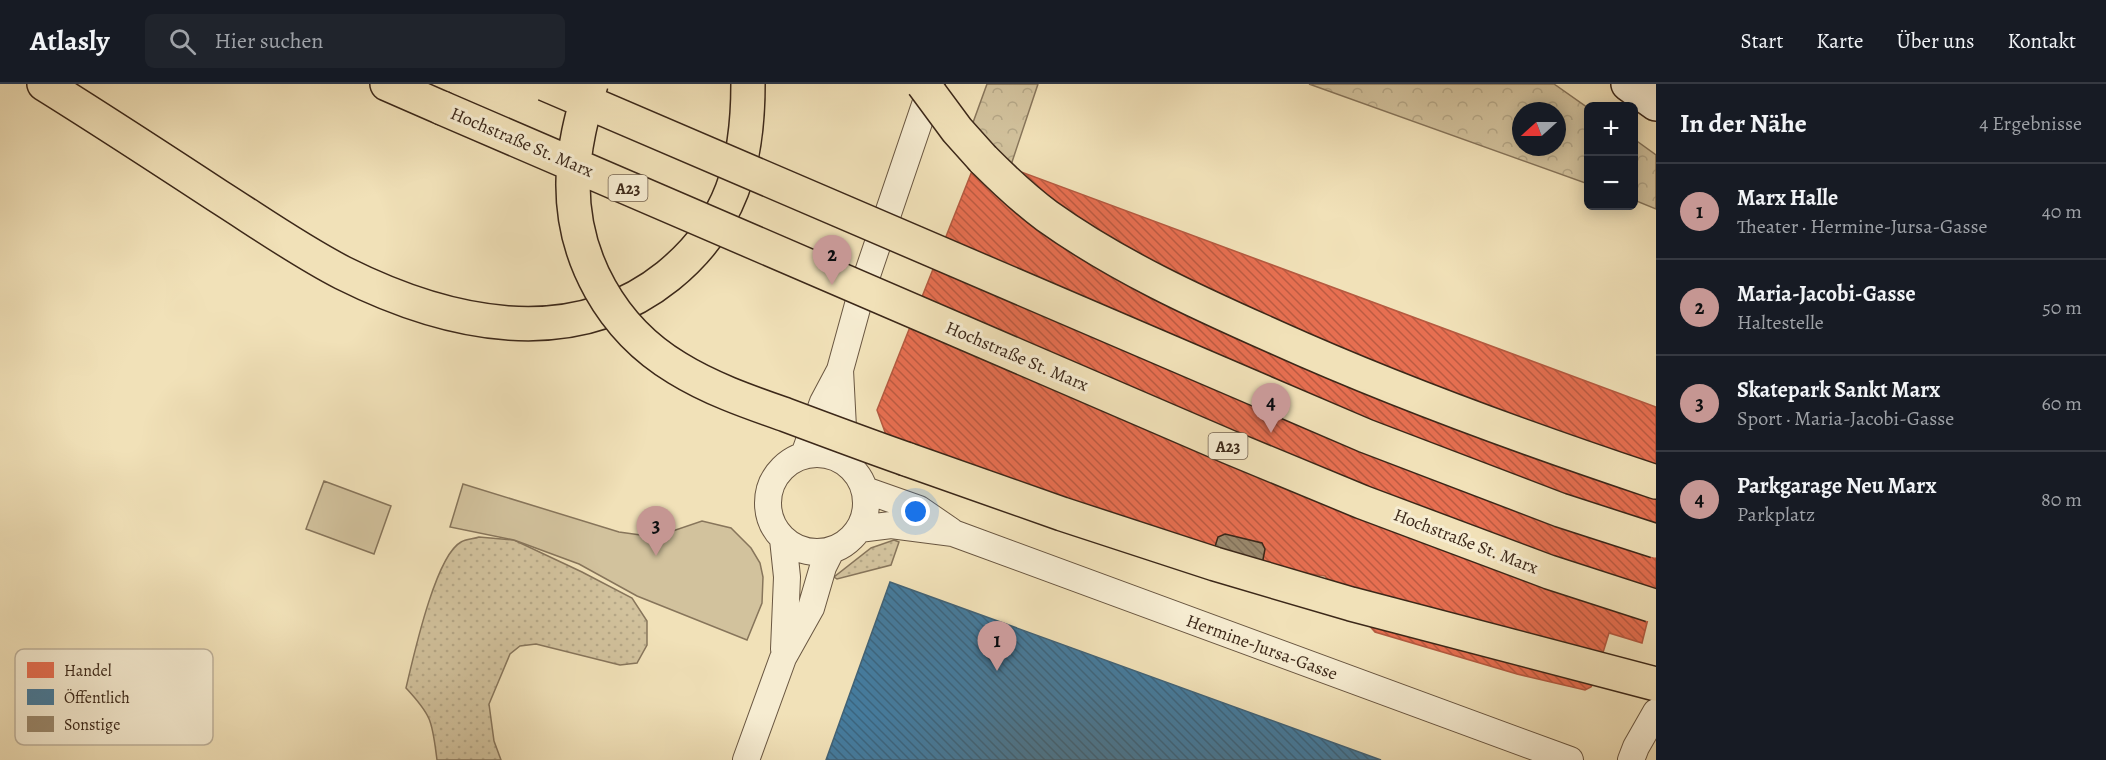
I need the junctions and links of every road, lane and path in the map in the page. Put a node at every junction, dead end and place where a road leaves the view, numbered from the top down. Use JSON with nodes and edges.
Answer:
{"nodes":[{"id":1,"x":44,"y":84,"type":"edge"},
{"id":2,"x":387,"y":84,"type":"edge"},
{"id":3,"x":545,"y":84,"type":"edge"},
{"id":4,"x":591,"y":84,"type":"edge"},
{"id":5,"x":748,"y":84,"type":"edge"},
{"id":6,"x":923,"y":84,"type":"edge"},
{"id":7,"x":932,"y":84,"type":"edge"},
{"id":8,"x":1628,"y":84,"type":"edge"},
{"id":9,"x":1656,"y":104,"type":"edge"},
{"id":10,"x":840,"y":370,"type":"junction"},
{"id":11,"x":804,"y":455,"type":"junction"},
{"id":12,"x":850,"y":467,"type":"junction"},
{"id":13,"x":1656,"y":482,"type":"edge"},
{"id":14,"x":864,"y":489,"type":"junction"},
{"id":15,"x":859,"y":529,"type":"junction"},
{"id":16,"x":953,"y":533,"type":"junction"},
{"id":17,"x":783,"y":539,"type":"junction"},
{"id":18,"x":1656,"y":540,"type":"edge"},
{"id":19,"x":831,"y":551,"type":"junction"},
{"id":20,"x":1656,"y":606,"type":"edge"},
{"id":21,"x":783,"y":658,"type":"junction"},
{"id":22,"x":1656,"y":684,"type":"edge"},
{"id":23,"x":1656,"y":712,"type":"edge"},
{"id":24,"x":746,"y":760,"type":"edge"},
{"id":25,"x":1570,"y":760,"type":"edge"},
{"id":26,"x":1631,"y":760,"type":"edge"}],
"edges":[{"from":1,"to":5,"type":"highway"},
{"from":2,"to":20,"type":"highway","name":"Hochstraße St. Marx","number":"A23","bridge":true},
{"from":3,"to":18,"type":"highway","bridge":true},
{"from":4,"to":22,"type":"highway","bridge":true},
{"from":6,"to":13,"type":"highway","bridge":true},
{"from":7,"to":10,"type":"street"},
{"from":8,"to":9,"type":"main road"},
{"from":10,"to":11,"type":"street"},
{"from":10,"to":12,"type":"street"},
{"from":11,"to":12,"type":"street"},
{"from":11,"to":17,"type":"street"},
{"from":12,"to":14,"type":"street"},
{"from":14,"to":15,"type":"street"},
{"from":14,"to":16,"type":"street","name":"Hermine-Jursa-Gasse"},
{"from":15,"to":16,"type":"street","name":"Hermine-Jursa-Gasse"},
{"from":15,"to":19,"type":"street"},
{"from":16,"to":25,"type":"street","name":"Hermine-Jursa-Gasse"},
{"from":17,"to":19,"type":"street"},
{"from":17,"to":21,"type":"street"},
{"from":19,"to":21,"type":"street"},
{"from":21,"to":24,"type":"street"},
{"from":23,"to":26,"type":"street"}]}
